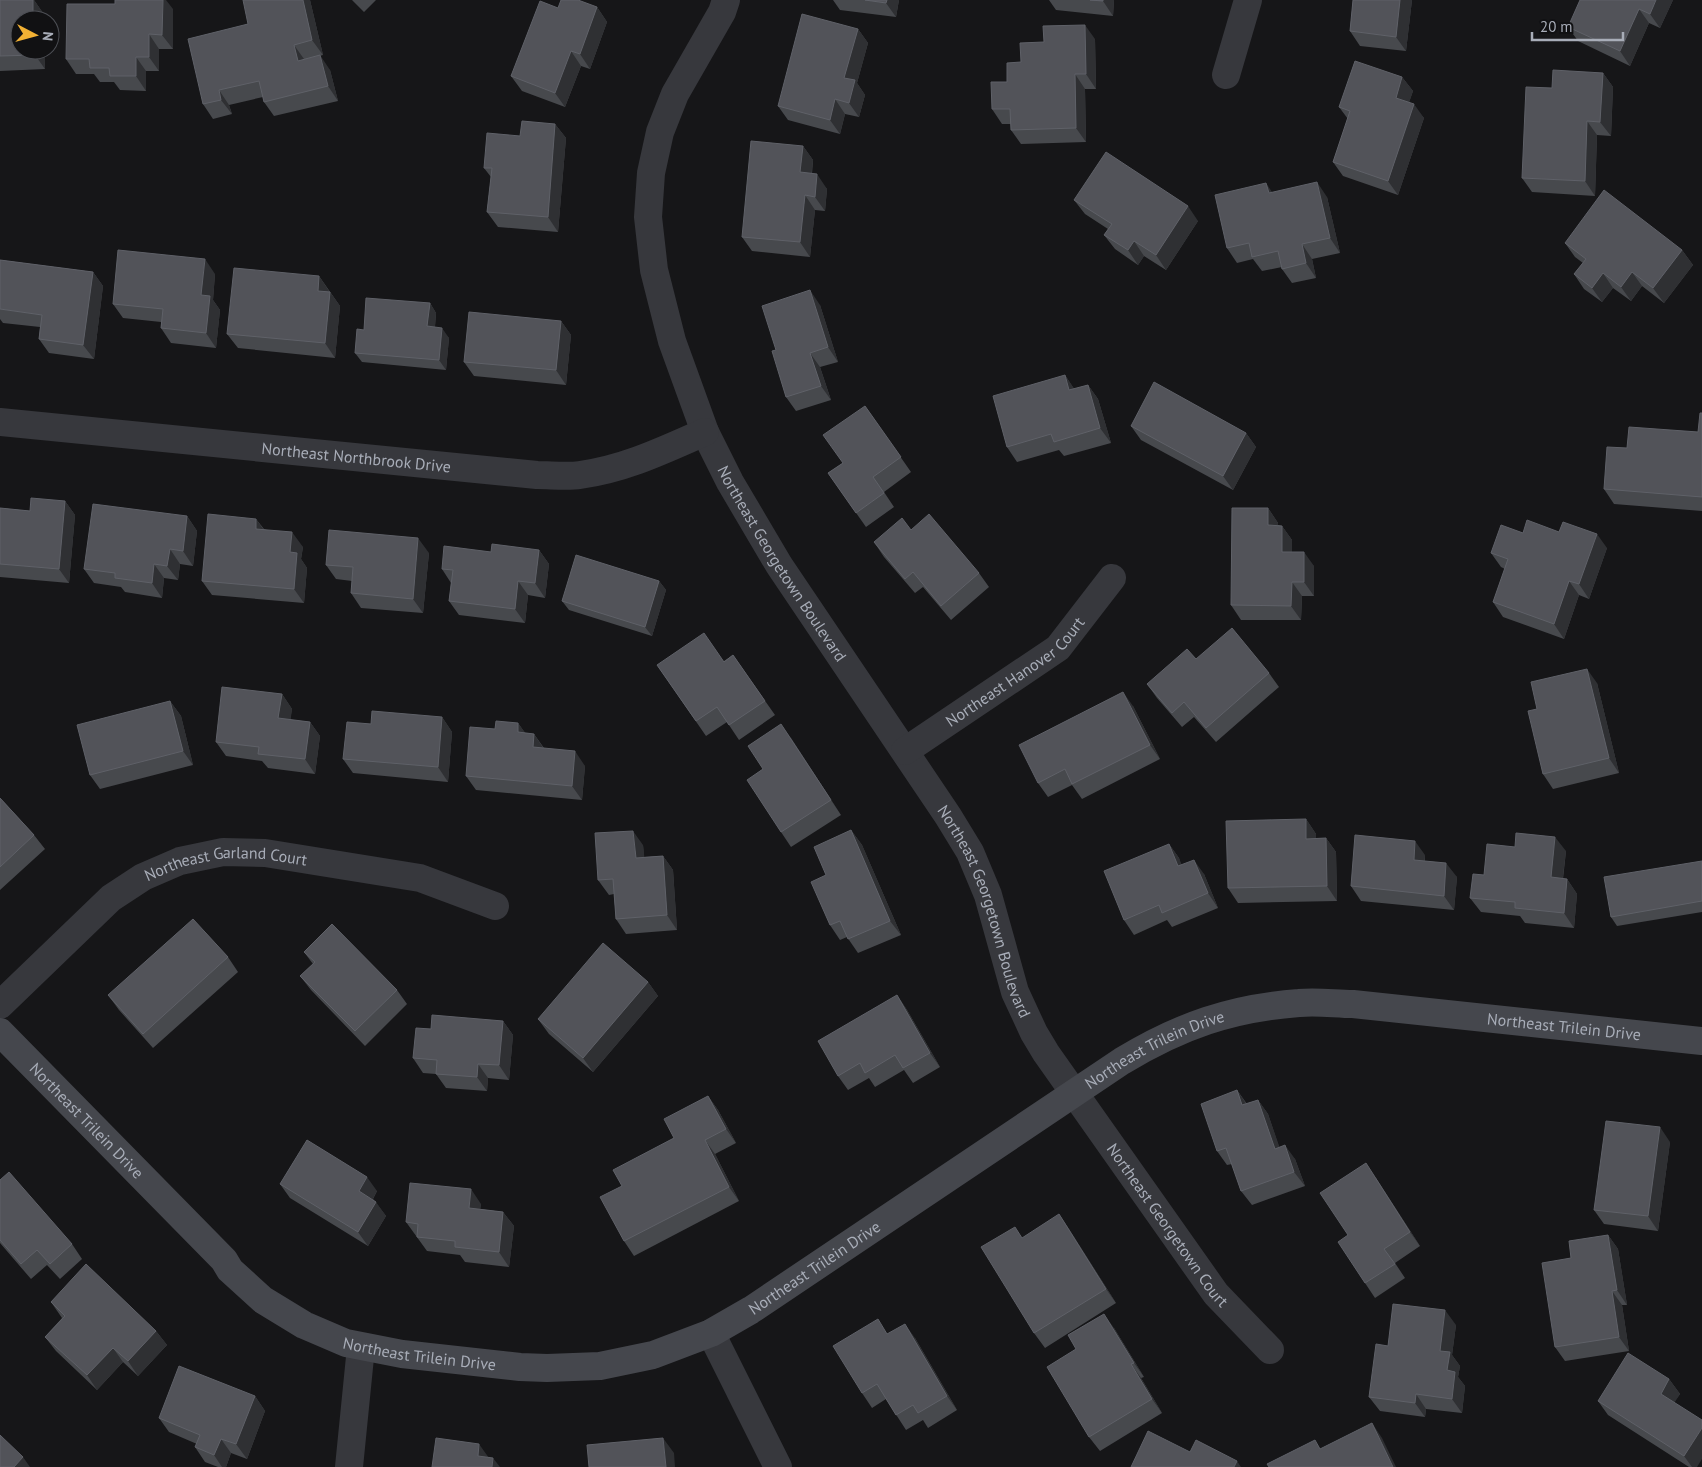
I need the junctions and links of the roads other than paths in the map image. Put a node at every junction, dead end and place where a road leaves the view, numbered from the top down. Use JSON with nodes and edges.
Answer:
{"nodes":[{"id":1,"x":726,"y":0,"type":"edge"},
{"id":2,"x":1248,"y":0,"type":"edge"},
{"id":3,"x":1226,"y":75,"type":"dead end"},
{"id":4,"x":0,"y":422,"type":"edge"},
{"id":5,"x":705,"y":432,"type":"junction"},
{"id":6,"x":1112,"y":578,"type":"dead end"},
{"id":7,"x":905,"y":751,"type":"junction"},
{"id":8,"x":495,"y":906,"type":"dead end"},
{"id":9,"x":0,"y":1005,"type":"edge"},
{"id":10,"x":0,"y":1032,"type":"edge"},
{"id":11,"x":1702,"y":1041,"type":"edge"},
{"id":12,"x":1073,"y":1094,"type":"junction"},
{"id":13,"x":711,"y":1333,"type":"junction"},
{"id":14,"x":361,"y":1347,"type":"junction"},
{"id":15,"x":1270,"y":1350,"type":"dead end"},
{"id":16,"x":349,"y":1467,"type":"edge"},
{"id":17,"x":778,"y":1467,"type":"edge"}],
"edges":[{"from":1,"to":5,"type":"street","name":"Northeast Georgetown Boulevard"},
{"from":2,"to":3,"type":"street"},
{"from":4,"to":5,"type":"street","name":"Northeast Northbrook Drive"},
{"from":5,"to":7,"type":"street","name":"Northeast Georgetown Boulevard"},
{"from":6,"to":7,"type":"street","name":"Northeast Hanover Court"},
{"from":7,"to":12,"type":"street","name":"Northeast Georgetown Boulevard"},
{"from":8,"to":9,"type":"street","name":"Northeast Garland Court"},
{"from":10,"to":14,"type":"street","name":"Northeast Trilein Drive"},
{"from":11,"to":12,"type":"street","name":"Northeast Trilein Drive"},
{"from":12,"to":13,"type":"street","name":"Northeast Trilein Drive"},
{"from":12,"to":15,"type":"street","name":"Northeast Georgetown Court"},
{"from":13,"to":14,"type":"street","name":"Northeast Trilein Drive"},
{"from":13,"to":17,"type":"street"},
{"from":14,"to":16,"type":"street"}]}
